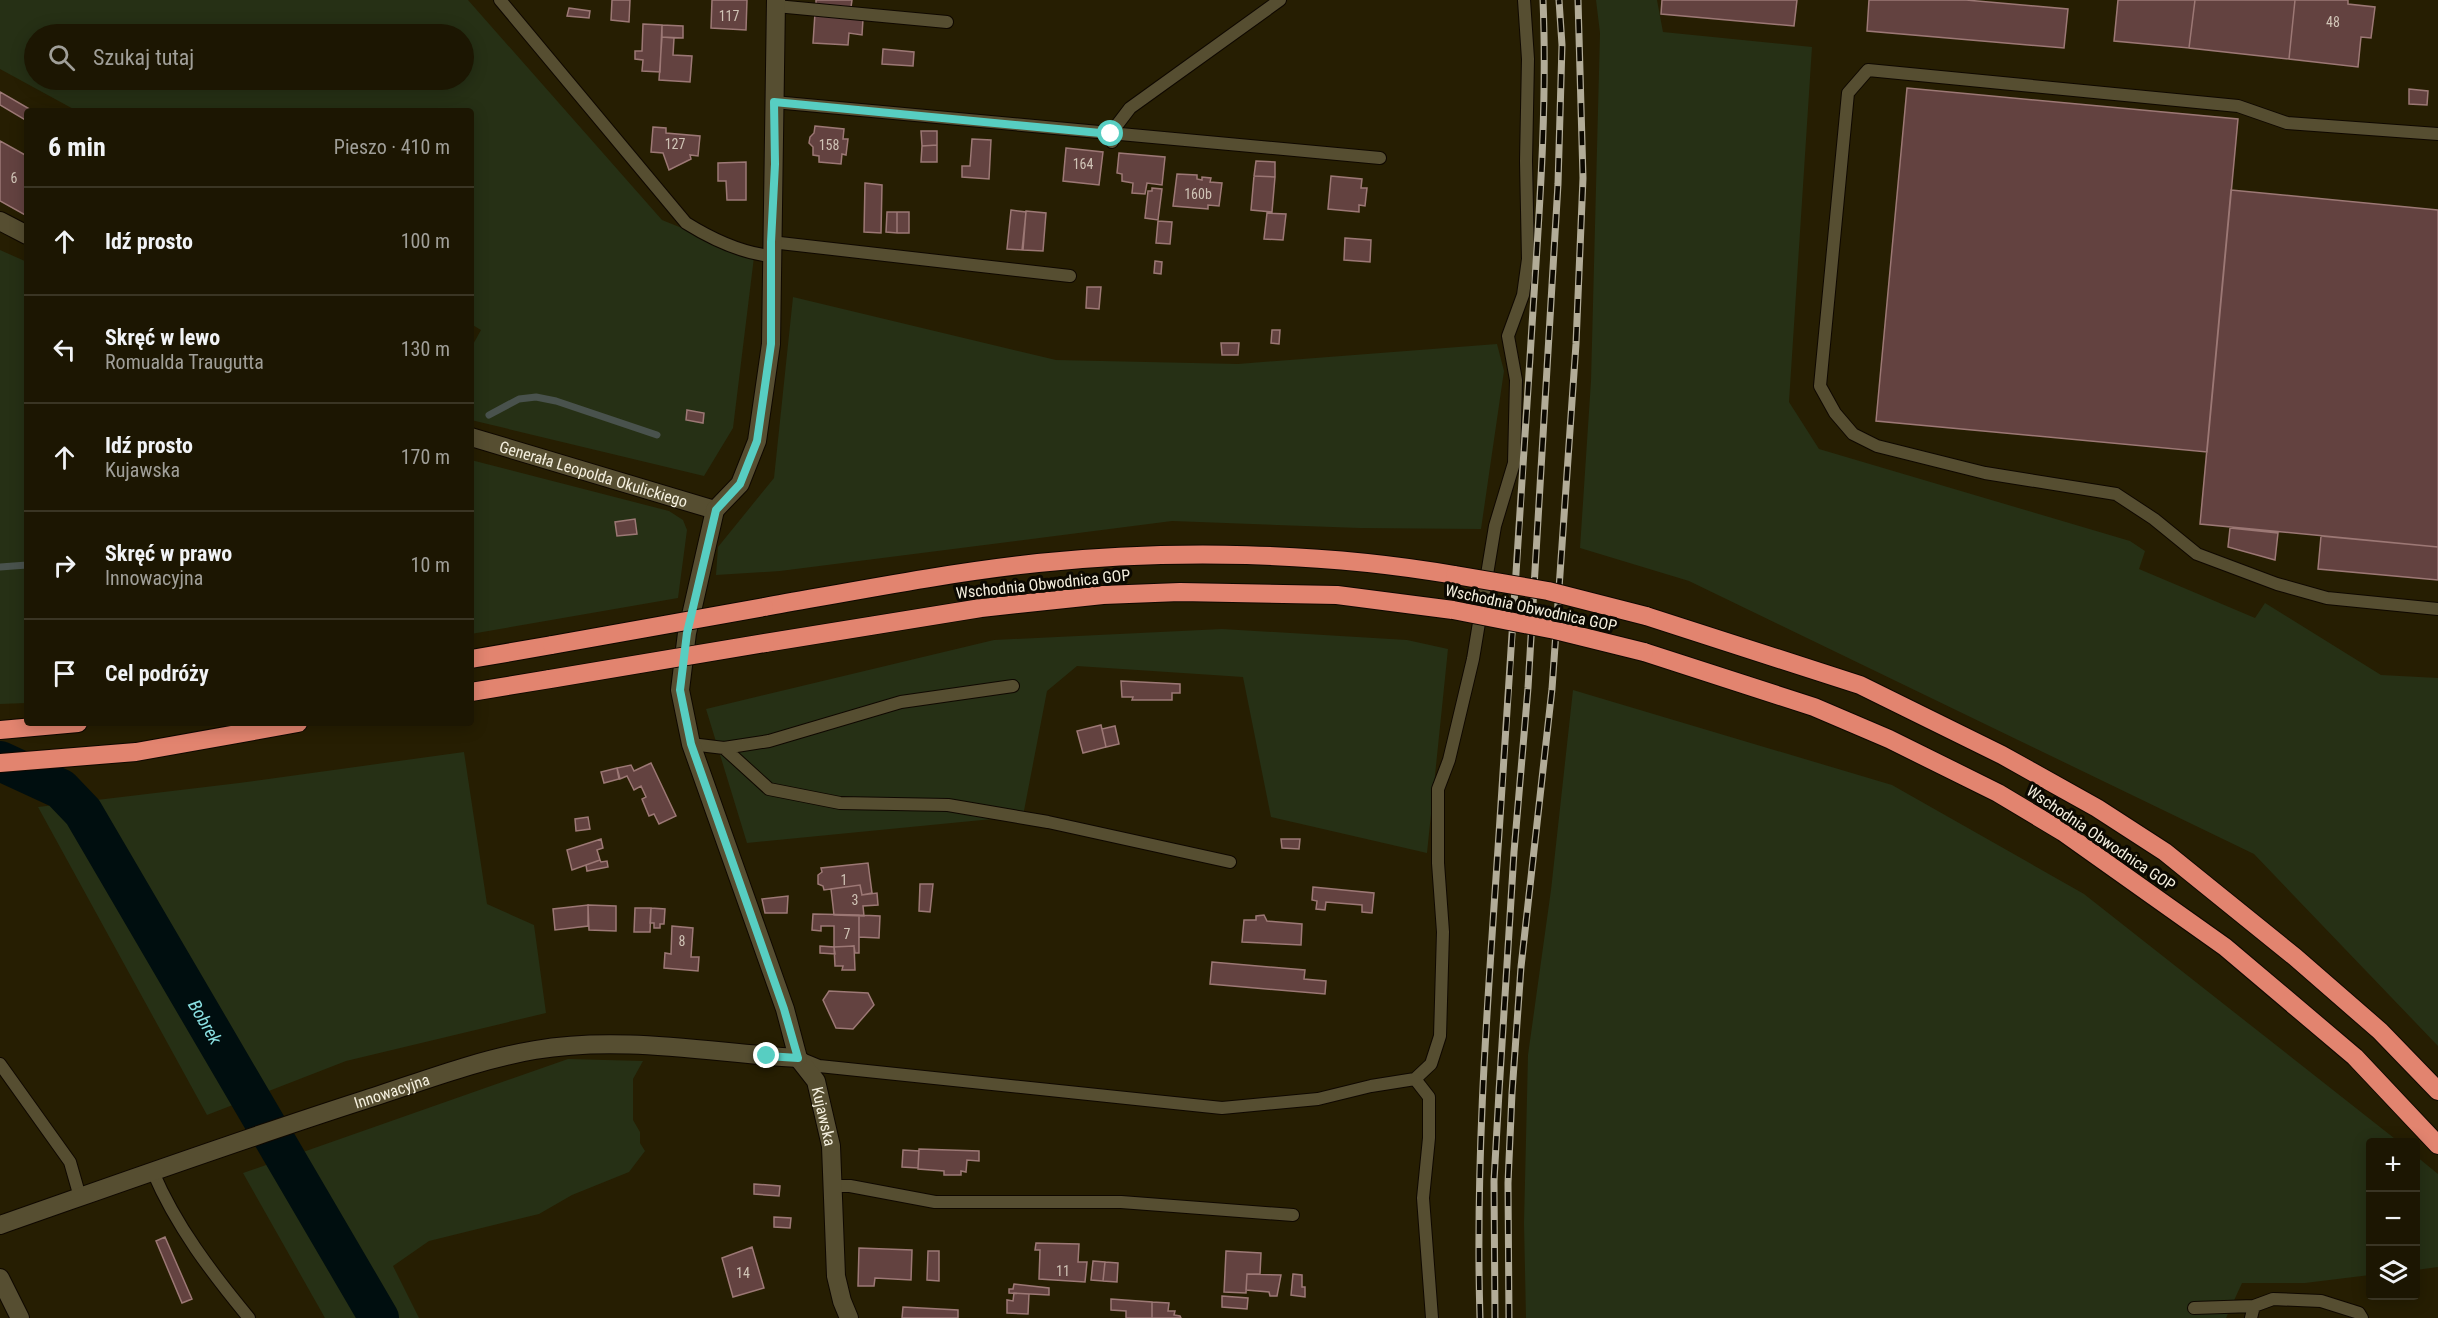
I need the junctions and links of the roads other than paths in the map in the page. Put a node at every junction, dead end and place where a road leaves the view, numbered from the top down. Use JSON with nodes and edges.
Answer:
{"nodes":[{"id":1,"x":500,"y":0,"type":"edge"},
{"id":2,"x":1280,"y":0,"type":"edge"},
{"id":3,"x":1524,"y":0,"type":"edge"},
{"id":4,"x":776,"y":3,"type":"edge"},
{"id":5,"x":947,"y":22,"type":"dead end"},
{"id":6,"x":774,"y":102,"type":"junction"},
{"id":7,"x":2438,"y":134,"type":"edge"},
{"id":8,"x":1111,"y":138,"type":"junction"},
{"id":9,"x":1380,"y":158,"type":"dead end"},
{"id":10,"x":0,"y":221,"type":"edge"},
{"id":11,"x":24,"y":233,"type":"edge"},
{"id":12,"x":771,"y":249,"type":"junction"},
{"id":13,"x":1070,"y":276,"type":"dead end"},
{"id":14,"x":474,"y":438,"type":"edge"},
{"id":15,"x":716,"y":510,"type":"junction"},
{"id":16,"x":2438,"y":609,"type":"edge"},
{"id":17,"x":474,"y":658,"type":"edge"},
{"id":18,"x":1013,"y":686,"type":"dead end"},
{"id":19,"x":474,"y":692,"type":"edge"},
{"id":20,"x":48,"y":726,"type":"edge"},
{"id":21,"x":281,"y":726,"type":"edge"},
{"id":22,"x":0,"y":730,"type":"edge"},
{"id":23,"x":691,"y":744,"type":"junction"},
{"id":24,"x":724,"y":748,"type":"junction"},
{"id":25,"x":0,"y":763,"type":"edge"},
{"id":26,"x":1230,"y":862,"type":"dead end"},
{"id":27,"x":798,"y":1058,"type":"junction"},
{"id":28,"x":0,"y":1064,"type":"edge"},
{"id":29,"x":1415,"y":1079,"type":"junction"},
{"id":30,"x":2438,"y":1091,"type":"edge"},
{"id":31,"x":2438,"y":1145,"type":"edge"},
{"id":32,"x":153,"y":1172,"type":"junction"},
{"id":33,"x":832,"y":1186,"type":"junction"},
{"id":34,"x":80,"y":1197,"type":"junction"},
{"id":35,"x":1293,"y":1215,"type":"dead end"},
{"id":36,"x":0,"y":1225,"type":"edge"},
{"id":37,"x":0,"y":1278,"type":"edge"},
{"id":38,"x":2194,"y":1308,"type":"dead end"},
{"id":39,"x":2252,"y":1312,"type":"edge"},
{"id":40,"x":20,"y":1318,"type":"edge"},
{"id":41,"x":249,"y":1318,"type":"edge"},
{"id":42,"x":849,"y":1318,"type":"edge"},
{"id":43,"x":1432,"y":1318,"type":"edge"},
{"id":44,"x":2362,"y":1318,"type":"edge"}],
"edges":[{"from":1,"to":12,"type":"lane"},
{"from":2,"to":8,"type":"lane"},
{"from":3,"to":29,"type":"lane"},
{"from":4,"to":5,"type":"lane"},
{"from":4,"to":6,"type":"street"},
{"from":6,"to":8,"type":"lane"},
{"from":6,"to":12,"type":"street"},
{"from":7,"to":16,"type":"lane"},
{"from":8,"to":9,"type":"lane"},
{"from":10,"to":11,"type":"street"},
{"from":12,"to":13,"type":"lane"},
{"from":12,"to":15,"type":"street"},
{"from":14,"to":15,"type":"street","name":"Generała Leopolda Okulickiego"},
{"from":15,"to":23,"type":"street","name":"Kujawska"},
{"from":17,"to":30,"type":"highway","name":"Wschodnia Obwodnica GOP","bridge":true},
{"from":18,"to":24,"type":"lane"},
{"from":19,"to":31,"type":"highway","name":"Wschodnia Obwodnica GOP","bridge":true},
{"from":20,"to":22,"type":"highway"},
{"from":21,"to":25,"type":"highway"},
{"from":23,"to":24,"type":"lane"},
{"from":23,"to":27,"type":"street","name":"Kujawska"},
{"from":24,"to":26,"type":"lane"},
{"from":27,"to":29,"type":"lane"},
{"from":27,"to":32,"type":"street","name":"Innowacyjna"},
{"from":27,"to":33,"type":"street","name":"Kujawska"},
{"from":28,"to":34,"type":"lane"},
{"from":29,"to":43,"type":"lane"},
{"from":32,"to":34,"type":"street","name":"Innowacyjna"},
{"from":32,"to":41,"type":"lane"},
{"from":33,"to":35,"type":"lane"},
{"from":33,"to":42,"type":"street","name":"Kujawska"},
{"from":34,"to":36,"type":"street","name":"Innowacyjna"},
{"from":37,"to":40,"type":"street"},
{"from":38,"to":39,"type":"lane"},
{"from":39,"to":44,"type":"lane"}]}
